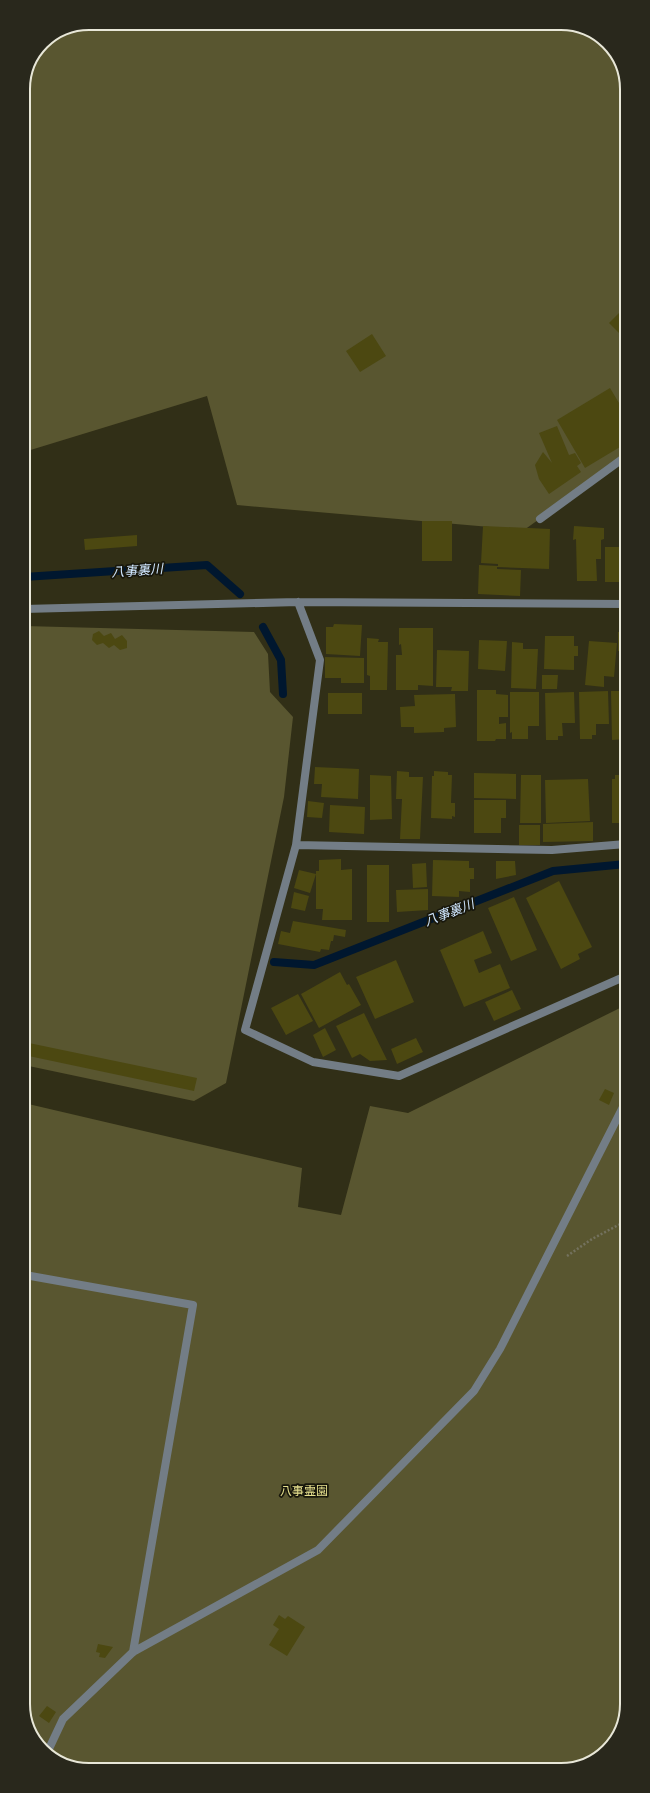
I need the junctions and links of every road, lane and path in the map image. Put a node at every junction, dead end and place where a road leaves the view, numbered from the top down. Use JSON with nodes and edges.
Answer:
{"nodes":[{"id":1,"x":620,"y":460,"type":"edge"},
{"id":2,"x":540,"y":519,"type":"dead end"},
{"id":3,"x":298,"y":602,"type":"junction"},
{"id":4,"x":620,"y":604,"type":"edge"},
{"id":5,"x":30,"y":608,"type":"edge"},
{"id":6,"x":620,"y":844,"type":"edge"},
{"id":7,"x":296,"y":845,"type":"junction"},
{"id":8,"x":620,"y":979,"type":"edge"},
{"id":9,"x":620,"y":1113,"type":"edge"},
{"id":10,"x":620,"y":1224,"type":"edge"},
{"id":11,"x":552,"y":1246,"type":"junction"},
{"id":12,"x":30,"y":1276,"type":"edge"},
{"id":13,"x":133,"y":1652,"type":"junction"},
{"id":14,"x":50,"y":1748,"type":"edge"}],
"edges":[{"from":1,"to":2,"type":"street"},
{"from":3,"to":4,"type":"street"},
{"from":3,"to":5,"type":"street"},
{"from":3,"to":7,"type":"street"},
{"from":6,"to":7,"type":"street"},
{"from":7,"to":8,"type":"street"},
{"from":9,"to":11,"type":"street"},
{"from":10,"to":11,"type":"path"},
{"from":11,"to":13,"type":"street"},
{"from":12,"to":13,"type":"street"},
{"from":13,"to":14,"type":"street"}]}
